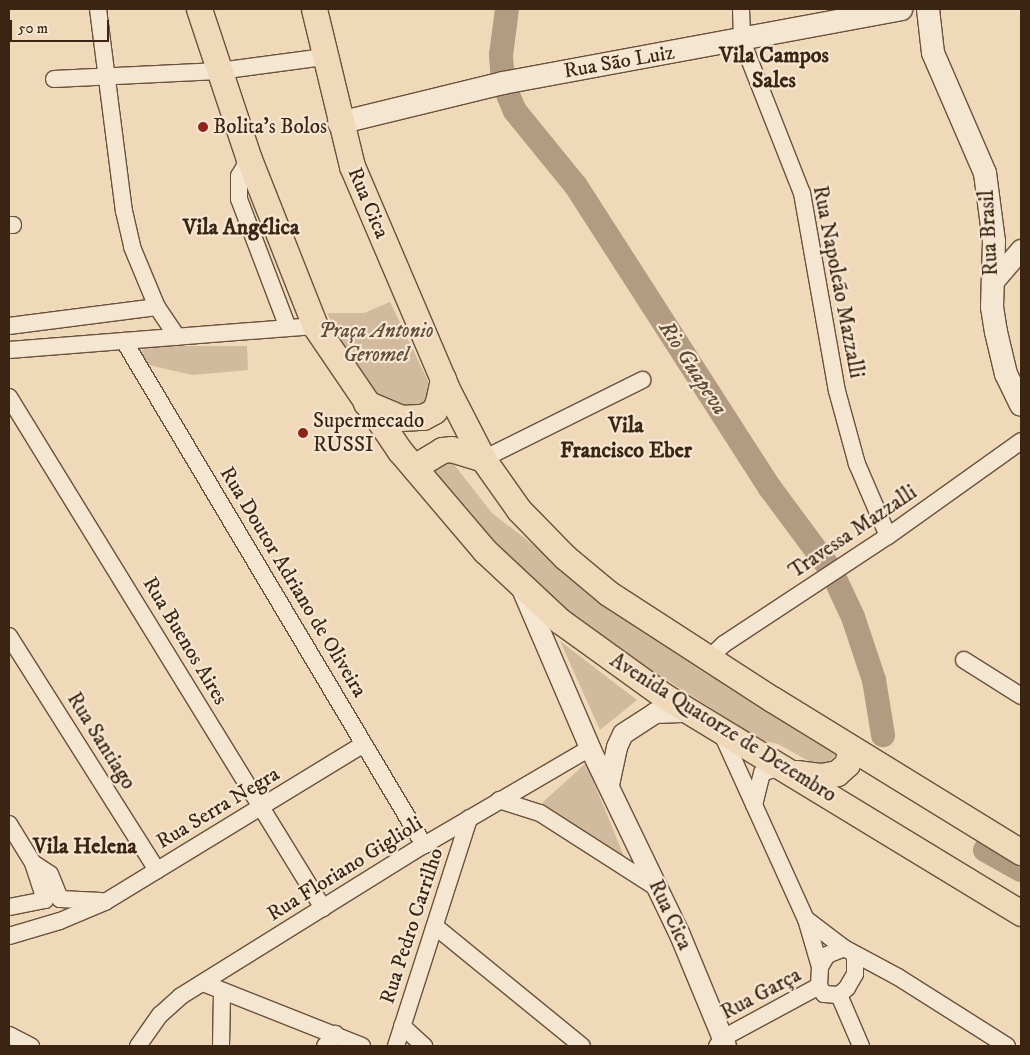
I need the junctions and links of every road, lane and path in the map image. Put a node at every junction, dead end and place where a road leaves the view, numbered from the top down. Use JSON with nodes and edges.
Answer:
{"nodes":[{"id":1,"x":98,"y":9,"type":"edge"},
{"id":2,"x":199,"y":9,"type":"edge"},
{"id":3,"x":314,"y":9,"type":"edge"},
{"id":4,"x":741,"y":9,"type":"edge"},
{"id":5,"x":901,"y":9,"type":"edge"},
{"id":6,"x":928,"y":9,"type":"edge"},
{"id":7,"x":742,"y":40,"type":"junction"},
{"id":8,"x":324,"y":57,"type":"junction"},
{"id":9,"x":219,"y":71,"type":"junction"},
{"id":10,"x":107,"y":76,"type":"junction"},
{"id":11,"x":54,"y":79,"type":"dead end"},
{"id":12,"x":339,"y":123,"type":"junction"},
{"id":13,"x":250,"y":159,"type":"junction"},
{"id":14,"x":1021,"y":250,"type":"edge"},
{"id":15,"x":992,"y":284,"type":"junction"},
{"id":16,"x":157,"y":307,"type":"junction"},
{"id":17,"x":9,"y":326,"type":"edge"},
{"id":18,"x":315,"y":326,"type":"junction"},
{"id":19,"x":288,"y":328,"type":"junction"},
{"id":20,"x":177,"y":337,"type":"junction"},
{"id":21,"x":124,"y":341,"type":"junction"},
{"id":22,"x":9,"y":350,"type":"edge"},
{"id":23,"x":642,"y":380,"type":"dead end"},
{"id":24,"x":445,"y":384,"type":"junction"},
{"id":25,"x":9,"y":397,"type":"edge"},
{"id":26,"x":1021,"y":405,"type":"edge"},
{"id":27,"x":370,"y":410,"type":"junction"},
{"id":28,"x":1021,"y":440,"type":"edge"},
{"id":29,"x":483,"y":459,"type":"junction"},
{"id":30,"x":414,"y":467,"type":"junction"},
{"id":31,"x":888,"y":536,"type":"junction"},
{"id":32,"x":521,"y":588,"type":"junction"},
{"id":33,"x":9,"y":637,"type":"edge"},
{"id":34,"x":709,"y":658,"type":"junction"},
{"id":35,"x":964,"y":660,"type":"dead end"},
{"id":36,"x":1021,"y":696,"type":"edge"},
{"id":37,"x":688,"y":712,"type":"junction"},
{"id":38,"x":720,"y":730,"type":"junction"},
{"id":39,"x":364,"y":744,"type":"junction"},
{"id":40,"x":590,"y":748,"type":"junction"},
{"id":41,"x":851,"y":748,"type":"junction"},
{"id":42,"x":791,"y":772,"type":"junction"},
{"id":43,"x":531,"y":780,"type":"junction"},
{"id":44,"x":609,"y":785,"type":"junction"},
{"id":45,"x":499,"y":800,"type":"junction"},
{"id":46,"x":754,"y":804,"type":"junction"},
{"id":47,"x":260,"y":808,"type":"junction"},
{"id":48,"x":540,"y":813,"type":"junction"},
{"id":49,"x":469,"y":818,"type":"junction"},
{"id":50,"x":9,"y":824,"type":"edge"},
{"id":51,"x":424,"y":845,"type":"junction"},
{"id":52,"x":1021,"y":852,"type":"edge"},
{"id":53,"x":156,"y":870,"type":"junction"},
{"id":54,"x":657,"y":888,"type":"junction"},
{"id":55,"x":52,"y":900,"type":"junction"},
{"id":56,"x":105,"y":902,"type":"junction"},
{"id":57,"x":9,"y":908,"type":"edge"},
{"id":58,"x":323,"y":908,"type":"junction"},
{"id":59,"x":1021,"y":913,"type":"edge"},
{"id":60,"x":806,"y":919,"type":"junction"},
{"id":61,"x":60,"y":921,"type":"junction"},
{"id":62,"x":436,"y":927,"type":"junction"},
{"id":63,"x":9,"y":936,"type":"edge"},
{"id":64,"x":850,"y":951,"type":"junction"},
{"id":65,"x":820,"y":967,"type":"junction"},
{"id":66,"x":854,"y":974,"type":"junction"},
{"id":67,"x":898,"y":977,"type":"junction"},
{"id":68,"x":203,"y":983,"type":"junction"},
{"id":69,"x":819,"y":986,"type":"junction"},
{"id":70,"x":222,"y":992,"type":"junction"},
{"id":71,"x":838,"y":995,"type":"junction"},
{"id":72,"x":402,"y":1026,"type":"junction"},
{"id":73,"x":9,"y":1035,"type":"edge"},
{"id":74,"x":330,"y":1040,"type":"edge"},
{"id":75,"x":722,"y":1044,"type":"edge"},
{"id":76,"x":32,"y":1046,"type":"edge"},
{"id":77,"x":138,"y":1046,"type":"edge"},
{"id":78,"x":221,"y":1046,"type":"edge"},
{"id":79,"x":362,"y":1046,"type":"edge"},
{"id":80,"x":396,"y":1046,"type":"edge"},
{"id":81,"x":424,"y":1046,"type":"edge"},
{"id":82,"x":582,"y":1046,"type":"edge"},
{"id":83,"x":861,"y":1046,"type":"edge"},
{"id":84,"x":1007,"y":1046,"type":"edge"}],
"edges":[{"from":1,"to":10,"type":"street"},
{"from":2,"to":9,"type":"main road","name":"Avenida Quatorze de Dezembro"},
{"from":3,"to":8,"type":"main road","name":"Rua Cica"},
{"from":4,"to":7,"type":"street","name":"Rua Napoleão Mazzalli"},
{"from":5,"to":7,"type":"main road","name":"Rua São Luiz"},
{"from":6,"to":15,"type":"main road","name":"Rua Brasil"},
{"from":7,"to":12,"type":"main road","name":"Rua São Luiz"},
{"from":7,"to":31,"type":"street","name":"Rua Napoleão Mazzalli"},
{"from":8,"to":9,"type":"street"},
{"from":8,"to":12,"type":"main road","name":"Rua Cica"},
{"from":9,"to":10,"type":"street"},
{"from":9,"to":13,"type":"main road","name":"Avenida Quatorze de Dezembro"},
{"from":10,"to":11,"type":"street"},
{"from":10,"to":16,"type":"street"},
{"from":12,"to":24,"type":"main road","name":"Rua Cica"},
{"from":13,"to":18,"type":"main road","name":"Avenida Quatorze de Dezembro"},
{"from":13,"to":19,"type":"street"},
{"from":14,"to":15,"type":"street"},
{"from":15,"to":26,"type":"main road","name":"Rua Brasil"},
{"from":16,"to":17,"type":"street"},
{"from":16,"to":20,"type":"street"},
{"from":18,"to":19,"type":"street"},
{"from":18,"to":27,"type":"main road","name":"Avenida Quatorze de Dezembro"},
{"from":19,"to":20,"type":"street"},
{"from":20,"to":21,"type":"street"},
{"from":21,"to":22,"type":"street"},
{"from":21,"to":39,"type":"street","name":"Rua Doutor Adriano de Oliveira"},
{"from":23,"to":29,"type":"street"},
{"from":24,"to":27,"type":"main road"},
{"from":24,"to":29,"type":"main road"},
{"from":25,"to":47,"type":"street","name":"Rua Buenos Aires"},
{"from":27,"to":30,"type":"main road","name":"Avenida Quatorze de Dezembro"},
{"from":28,"to":31,"type":"street","name":"Travessa Mazzalli"},
{"from":29,"to":30,"type":"main road"},
{"from":29,"to":34,"type":"main road"},
{"from":30,"to":32,"type":"main road","name":"Avenida Quatorze de Dezembro"},
{"from":31,"to":34,"type":"street","name":"Travessa Mazzalli"},
{"from":32,"to":37,"type":"main road","name":"Avenida Quatorze de Dezembro"},
{"from":32,"to":40,"type":"street","name":"Rua Cica"},
{"from":33,"to":53,"type":"street","name":"Rua Santiago"},
{"from":34,"to":41,"type":"main road"},
{"from":35,"to":36,"type":"street"},
{"from":37,"to":38,"type":"main road","name":"Avenida Quatorze de Dezembro"},
{"from":37,"to":44,"type":"street"},
{"from":38,"to":42,"type":"main road","name":"Avenida Quatorze de Dezembro"},
{"from":38,"to":46,"type":"street"},
{"from":39,"to":47,"type":"street","name":"Rua Serra Negra"},
{"from":39,"to":51,"type":"street","name":"Rua Doutor Adriano de Oliveira"},
{"from":40,"to":43,"type":"street","name":"Rua Floriano Giglioli"},
{"from":40,"to":44,"type":"street","name":"Rua Cica"},
{"from":41,"to":42,"type":"main road"},
{"from":41,"to":52,"type":"main road"},
{"from":42,"to":46,"type":"street"},
{"from":42,"to":59,"type":"main road","name":"Avenida Quatorze de Dezembro"},
{"from":43,"to":45,"type":"street","name":"Rua Floriano Giglioli"},
{"from":43,"to":48,"type":"street"},
{"from":44,"to":54,"type":"street","name":"Rua Cica"},
{"from":45,"to":48,"type":"street"},
{"from":45,"to":49,"type":"street","name":"Rua Floriano Giglioli"},
{"from":46,"to":60,"type":"street"},
{"from":47,"to":53,"type":"street","name":"Rua Serra Negra"},
{"from":47,"to":58,"type":"street","name":"Rua Buenos Aires"},
{"from":48,"to":54,"type":"street"},
{"from":49,"to":51,"type":"street","name":"Rua Floriano Giglioli"},
{"from":49,"to":62,"type":"street","name":"Rua Pedro Carrilho"},
{"from":50,"to":55,"type":"street"},
{"from":51,"to":58,"type":"street","name":"Rua Floriano Giglioli"},
{"from":53,"to":56,"type":"street","name":"Rua Serra Negra"},
{"from":54,"to":75,"type":"street","name":"Rua Cica"},
{"from":55,"to":56,"type":"street"},
{"from":55,"to":57,"type":"street"},
{"from":55,"to":61,"type":"street"},
{"from":56,"to":61,"type":"street","name":"Rua Serra Negra"},
{"from":58,"to":68,"type":"street","name":"Rua Floriano Giglioli"},
{"from":60,"to":64,"type":"street"},
{"from":60,"to":65,"type":"street"},
{"from":61,"to":63,"type":"street","name":"Rua Serra Negra"},
{"from":62,"to":72,"type":"street","name":"Rua Pedro Carrilho"},
{"from":62,"to":82,"type":"street"},
{"from":64,"to":65,"type":"street"},
{"from":64,"to":66,"type":"street"},
{"from":64,"to":67,"type":"street"},
{"from":65,"to":69,"type":"street"},
{"from":66,"to":67,"type":"street"},
{"from":66,"to":71,"type":"street"},
{"from":67,"to":84,"type":"street"},
{"from":68,"to":70,"type":"street"},
{"from":68,"to":77,"type":"street","name":"Rua Floriano Giglioli"},
{"from":69,"to":71,"type":"street"},
{"from":69,"to":75,"type":"street","name":"Rua Garça"},
{"from":70,"to":74,"type":"street"},
{"from":70,"to":78,"type":"street"},
{"from":71,"to":83,"type":"street"},
{"from":72,"to":80,"type":"street","name":"Rua Pedro Carrilho"},
{"from":72,"to":81,"type":"street"},
{"from":73,"to":76,"type":"street"},
{"from":74,"to":79,"type":"street"}]}
